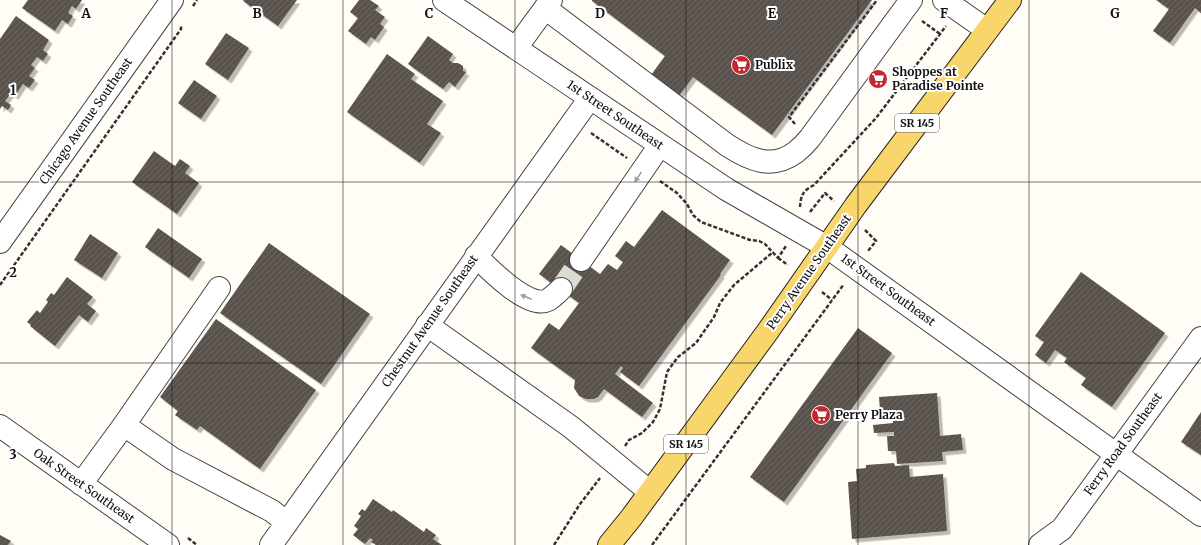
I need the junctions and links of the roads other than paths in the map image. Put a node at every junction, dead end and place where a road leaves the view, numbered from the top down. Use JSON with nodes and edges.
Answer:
{"nodes":[{"id":1,"x":444,"y":0,"type":"edge"},
{"id":2,"x":911,"y":0,"type":"edge"},
{"id":3,"x":944,"y":0,"type":"edge"},
{"id":4,"x":1010,"y":0,"type":"edge"},
{"id":5,"x":548,"y":4,"type":"edge"},
{"id":6,"x":181,"y":5,"type":"edge"},
{"id":7,"x":987,"y":30,"type":"junction"},
{"id":8,"x":516,"y":48,"type":"junction"},
{"id":9,"x":590,"y":98,"type":"junction"},
{"id":10,"x":660,"y":145,"type":"junction"},
{"id":11,"x":0,"y":242,"type":"edge"},
{"id":12,"x":827,"y":247,"type":"junction"},
{"id":13,"x":476,"y":256,"type":"junction"},
{"id":14,"x":581,"y":260,"type":"tunnel mouth"},
{"id":15,"x":219,"y":288,"type":"dead end"},
{"id":16,"x":560,"y":289,"type":"tunnel mouth"},
{"id":17,"x":427,"y":325,"type":"junction"},
{"id":18,"x":1201,"y":338,"type":"edge"},
{"id":19,"x":124,"y":425,"type":"junction"},
{"id":20,"x":0,"y":426,"type":"edge"},
{"id":21,"x":1116,"y":454,"type":"junction"},
{"id":22,"x":81,"y":484,"type":"junction"},
{"id":23,"x":650,"y":492,"type":"junction"},
{"id":24,"x":1201,"y":515,"type":"edge"},
{"id":25,"x":288,"y":522,"type":"junction"},
{"id":26,"x":613,"y":543,"type":"edge"},
{"id":27,"x":168,"y":545,"type":"edge"},
{"id":28,"x":271,"y":545,"type":"edge"},
{"id":29,"x":1040,"y":545,"type":"edge"}],
"edges":[{"from":1,"to":8,"type":"street","name":"1st Street Southeast"},
{"from":2,"to":5,"type":"street"},
{"from":3,"to":7,"type":"street"},
{"from":4,"to":7,"type":"main road","name":"Perry Avenue Southeast","number":"SR 145"},
{"from":5,"to":8,"type":"street"},
{"from":6,"to":11,"type":"street","name":"Chicago Avenue Southeast"},
{"from":7,"to":12,"type":"main road","name":"Perry Avenue Southeast","number":"SR 145"},
{"from":8,"to":9,"type":"street","name":"1st Street Southeast"},
{"from":9,"to":10,"type":"street","name":"1st Street Southeast"},
{"from":9,"to":13,"type":"street","name":"Chestnut Avenue Southeast"},
{"from":10,"to":12,"type":"street","name":"1st Street Southeast"},
{"from":10,"to":14,"type":"street","one_way":true},
{"from":12,"to":21,"type":"street","name":"1st Street Southeast"},
{"from":12,"to":23,"type":"main road","name":"Perry Avenue Southeast","number":"SR 145"},
{"from":16,"to":13,"type":"street","one_way":true},
{"from":13,"to":17,"type":"street","name":"Chestnut Avenue Southeast"},
{"from":15,"to":19,"type":"street"},
{"from":17,"to":23,"type":"street"},
{"from":17,"to":25,"type":"street","name":"Chestnut Avenue Southeast"},
{"from":18,"to":21,"type":"street","name":"Ferry Road Southeast"},
{"from":19,"to":22,"type":"street"},
{"from":19,"to":25,"type":"street"},
{"from":20,"to":22,"type":"street","name":"Oak Street Southeast"},
{"from":21,"to":24,"type":"street","name":"1st Street Southeast"},
{"from":21,"to":29,"type":"street","name":"Ferry Road Southeast"},
{"from":22,"to":27,"type":"street","name":"Oak Street Southeast"},
{"from":23,"to":26,"type":"main road","name":"Perry Avenue Southeast","number":"SR 145"},
{"from":25,"to":28,"type":"street","name":"Chestnut Avenue Southeast"}]}
